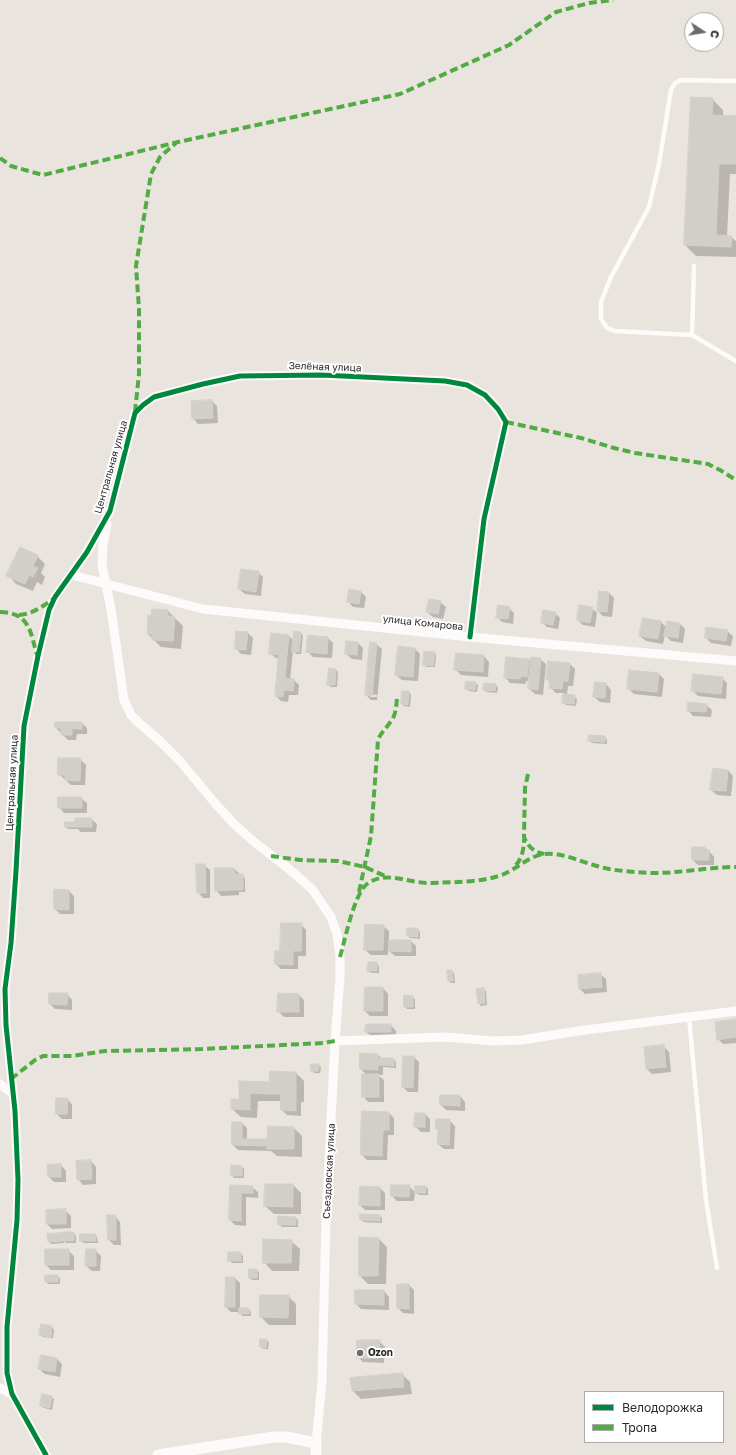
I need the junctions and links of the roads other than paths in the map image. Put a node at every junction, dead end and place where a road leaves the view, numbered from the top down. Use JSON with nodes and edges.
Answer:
{"nodes":[{"id":1,"x":736,"y":81,"type":"edge"},
{"id":2,"x":694,"y":266,"type":"dead end"},
{"id":3,"x":692,"y":335,"type":"junction"},
{"id":4,"x":736,"y":361,"type":"edge"},
{"id":5,"x":135,"y":413,"type":"joint"},
{"id":6,"x":110,"y":511,"type":"junction"},
{"id":7,"x":72,"y":576,"type":"junction"},
{"id":8,"x":107,"y":585,"type":"junction"},
{"id":9,"x":470,"y":637,"type":"junction"},
{"id":10,"x":736,"y":661,"type":"edge"},
{"id":11,"x":5,"y":989,"type":"junction"},
{"id":12,"x":0,"y":1001,"type":"edge"},
{"id":13,"x":736,"y":1011,"type":"edge"},
{"id":14,"x":689,"y":1017,"type":"junction"},
{"id":15,"x":335,"y":1041,"type":"junction"},
{"id":16,"x":0,"y":1084,"type":"edge"},
{"id":17,"x":13,"y":1094,"type":"junction"},
{"id":18,"x":717,"y":1268,"type":"dead end"},
{"id":19,"x":0,"y":1388,"type":"edge"},
{"id":20,"x":12,"y":1394,"type":"junction"},
{"id":21,"x":316,"y":1443,"type":"junction"},
{"id":22,"x":166,"y":1454,"type":"edge"},
{"id":23,"x":46,"y":1455,"type":"edge"},
{"id":24,"x":316,"y":1455,"type":"edge"}],
"edges":[{"from":1,"to":3,"type":"lane"},
{"from":2,"to":3,"type":"lane"},
{"from":3,"to":4,"type":"lane"},
{"from":5,"to":6,"type":"street","name":"Центральная улица"},
{"from":5,"to":9,"type":"street","name":"Зелёная улица"},
{"from":6,"to":7,"type":"street","name":"Центральная улица"},
{"from":6,"to":8,"type":"street","name":"Съездовская улица"},
{"from":7,"to":8,"type":"street","name":"улица Комарова"},
{"from":7,"to":11,"type":"street","name":"Центральная улица"},
{"from":8,"to":9,"type":"street","name":"улица Комарова"},
{"from":8,"to":15,"type":"street","name":"Съездовская улица"},
{"from":9,"to":10,"type":"street","name":"улица Комарова"},
{"from":11,"to":12,"type":"street"},
{"from":11,"to":17,"type":"street","name":"Центральная улица"},
{"from":13,"to":14,"type":"street"},
{"from":14,"to":15,"type":"street"},
{"from":14,"to":18,"type":"lane"},
{"from":15,"to":21,"type":"street","name":"Съездовская улица"},
{"from":16,"to":17,"type":"street"},
{"from":17,"to":20,"type":"street","name":"Центральная улица"},
{"from":19,"to":20,"type":"street"},
{"from":20,"to":23,"type":"street","name":"Центральная улица"},
{"from":21,"to":22,"type":"street"},
{"from":21,"to":24,"type":"street"}]}
